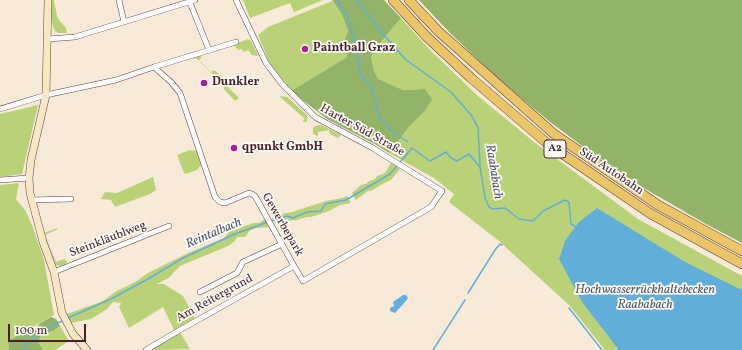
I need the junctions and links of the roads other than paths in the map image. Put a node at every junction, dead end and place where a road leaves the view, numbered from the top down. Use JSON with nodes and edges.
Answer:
{"nodes":[{"id":1,"x":48,"y":0,"type":"edge"},
{"id":2,"x":119,"y":0,"type":"edge"},
{"id":3,"x":236,"y":0,"type":"edge"},
{"id":4,"x":393,"y":0,"type":"edge"},
{"id":5,"x":409,"y":0,"type":"edge"},
{"id":6,"x":192,"y":1,"type":"edge"},
{"id":7,"x":124,"y":22,"type":"junction"},
{"id":8,"x":48,"y":39,"type":"junction"},
{"id":9,"x":236,"y":42,"type":"dead end"},
{"id":10,"x":209,"y":50,"type":"junction"},
{"id":11,"x":154,"y":67,"type":"junction"},
{"id":12,"x":46,"y":95,"type":"junction"},
{"id":13,"x":0,"y":109,"type":"edge"},
{"id":14,"x":29,"y":178,"type":"junction"},
{"id":15,"x":0,"y":180,"type":"edge"},
{"id":16,"x":71,"y":199,"type":"dead end"},
{"id":17,"x":31,"y":200,"type":"junction"},
{"id":18,"x":431,"y":207,"type":"joint"},
{"id":19,"x":169,"y":226,"type":"dead end"},
{"id":20,"x":282,"y":244,"type":"junction"},
{"id":21,"x":742,"y":251,"type":"edge"},
{"id":22,"x":742,"y":264,"type":"edge"},
{"id":23,"x":294,"y":266,"type":"junction"},
{"id":24,"x":54,"y":272,"type":"junction"},
{"id":25,"x":200,"y":292,"type":"dead end"},
{"id":26,"x":87,"y":350,"type":"edge"},
{"id":27,"x":146,"y":350,"type":"edge"}],
"edges":[{"from":1,"to":8,"type":"main road"},
{"from":2,"to":7,"type":"street"},
{"from":3,"to":18,"type":"street","name":"Harter Süd Straße"},
{"from":4,"to":22,"type":"highway","name":"Süd Autobahn","number":"A2"},
{"from":5,"to":21,"type":"highway","name":"Süd Autobahn","number":"A2"},
{"from":6,"to":7,"type":"street"},
{"from":6,"to":10,"type":"street"},
{"from":7,"to":8,"type":"street"},
{"from":8,"to":12,"type":"main road"},
{"from":9,"to":10,"type":"street"},
{"from":10,"to":11,"type":"street"},
{"from":11,"to":12,"type":"street"},
{"from":11,"to":20,"type":"street","name":"Gewerbepark"},
{"from":12,"to":13,"type":"street"},
{"from":12,"to":14,"type":"main road"},
{"from":14,"to":15,"type":"street"},
{"from":14,"to":17,"type":"main road"},
{"from":16,"to":17,"type":"street"},
{"from":17,"to":24,"type":"main road"},
{"from":18,"to":23,"type":"street","name":"Gewerbepark"},
{"from":19,"to":24,"type":"street","name":"Steinkläublweg"},
{"from":20,"to":23,"type":"street","name":"Gewerbepark"},
{"from":20,"to":25,"type":"street"},
{"from":23,"to":27,"type":"street","name":"Am Reitergrund"},
{"from":24,"to":26,"type":"main road"}]}
